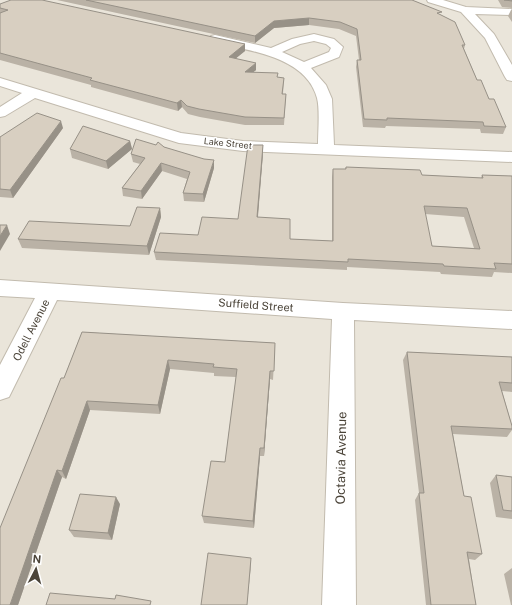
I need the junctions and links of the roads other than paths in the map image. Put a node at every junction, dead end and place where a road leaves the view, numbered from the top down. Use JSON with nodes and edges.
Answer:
{"nodes":[{"id":1,"x":432,"y":0,"type":"edge"},
{"id":2,"x":465,"y":10,"type":"junction"},
{"id":3,"x":512,"y":12,"type":"edge"},
{"id":4,"x":203,"y":37,"type":"edge"},
{"id":5,"x":272,"y":52,"type":"junction"},
{"id":6,"x":303,"y":67,"type":"junction"},
{"id":7,"x":512,"y":77,"type":"edge"},
{"id":8,"x":0,"y":82,"type":"edge"},
{"id":9,"x":34,"y":92,"type":"junction"},
{"id":10,"x":0,"y":113,"type":"edge"},
{"id":11,"x":326,"y":148,"type":"junction"},
{"id":12,"x":512,"y":157,"type":"edge"},
{"id":13,"x":0,"y":288,"type":"edge"},
{"id":14,"x":50,"y":292,"type":"junction"},
{"id":15,"x":343,"y":311,"type":"junction"},
{"id":16,"x":512,"y":320,"type":"edge"},
{"id":17,"x":0,"y":389,"type":"edge"},
{"id":18,"x":339,"y":605,"type":"edge"}],
"edges":[{"from":1,"to":2,"type":"street"},
{"from":2,"to":3,"type":"street"},
{"from":2,"to":7,"type":"street"},
{"from":4,"to":5,"type":"street"},
{"from":5,"to":6,"type":"street"},
{"from":5,"to":6,"type":"street"},
{"from":6,"to":11,"type":"street"},
{"from":8,"to":9,"type":"street","name":"Lake Street"},
{"from":9,"to":10,"type":"street"},
{"from":9,"to":11,"type":"street","name":"Lake Street"},
{"from":11,"to":12,"type":"street","name":"Lake Street"},
{"from":13,"to":14,"type":"street","name":"Suffield Street"},
{"from":14,"to":15,"type":"street","name":"Suffield Street"},
{"from":14,"to":17,"type":"street","name":"Odell Avenue"},
{"from":15,"to":16,"type":"street","name":"Suffield Street"},
{"from":15,"to":18,"type":"street","name":"Octavia Avenue"}]}
